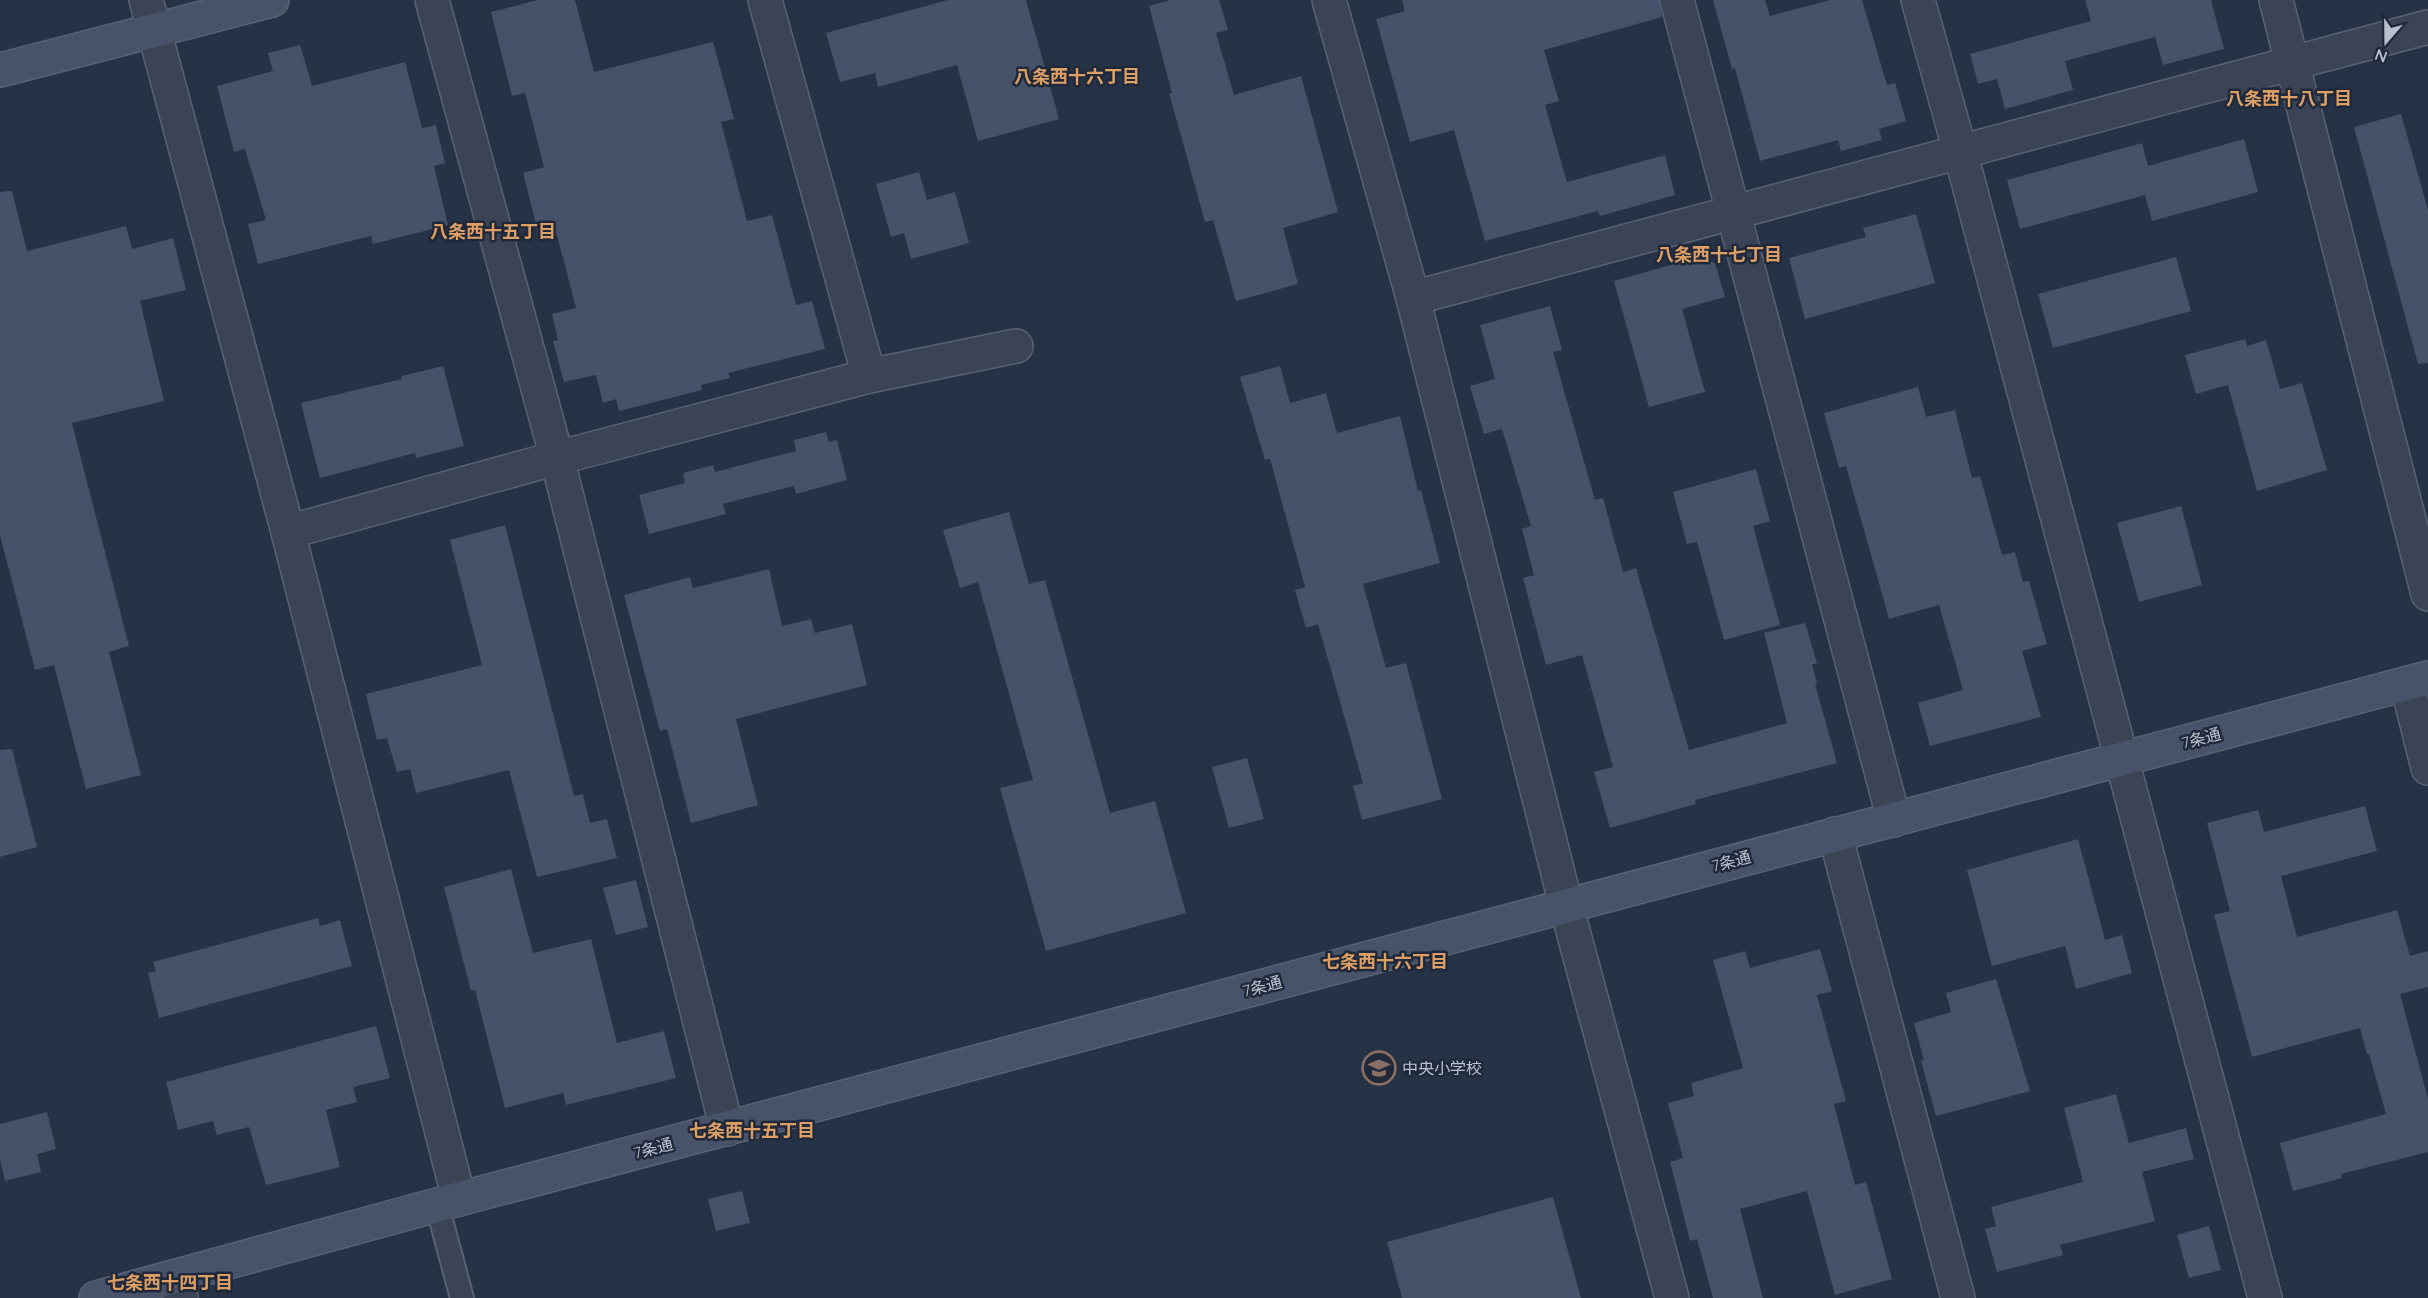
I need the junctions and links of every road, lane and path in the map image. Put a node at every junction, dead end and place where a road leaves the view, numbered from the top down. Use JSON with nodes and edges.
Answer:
{"nodes":[{"id":1,"x":272,"y":0,"type":"edge"},
{"id":2,"x":432,"y":0,"type":"edge"},
{"id":3,"x":765,"y":0,"type":"edge"},
{"id":4,"x":1329,"y":0,"type":"edge"},
{"id":5,"x":1677,"y":0,"type":"edge"},
{"id":6,"x":1918,"y":0,"type":"edge"},
{"id":7,"x":2276,"y":0,"type":"edge"},
{"id":8,"x":150,"y":15,"type":"edge"},
{"id":9,"x":2428,"y":27,"type":"edge"},
{"id":10,"x":2292,"y":64,"type":"junction"},
{"id":11,"x":0,"y":70,"type":"edge"},
{"id":12,"x":1960,"y":151,"type":"junction"},
{"id":13,"x":1735,"y":211,"type":"junction"},
{"id":14,"x":1413,"y":298,"type":"junction"},
{"id":15,"x":1016,"y":346,"type":"dead end"},
{"id":16,"x":869,"y":376,"type":"junction"},
{"id":17,"x":557,"y":458,"type":"junction"},
{"id":18,"x":288,"y":532,"type":"junction"},
{"id":19,"x":2428,"y":594,"type":"edge"},
{"id":20,"x":2417,"y":681,"type":"edge"},
{"id":21,"x":2122,"y":759,"type":"junction"},
{"id":22,"x":2428,"y":768,"type":"edge"},
{"id":23,"x":1894,"y":820,"type":"junction"},
{"id":24,"x":1835,"y":834,"type":"junction"},
{"id":25,"x":1566,"y":905,"type":"junction"},
{"id":26,"x":727,"y":1129,"type":"junction"},
{"id":27,"x":448,"y":1202,"type":"junction"},
{"id":28,"x":178,"y":1288,"type":"edge"},
{"id":29,"x":96,"y":1298,"type":"edge"},
{"id":30,"x":462,"y":1298,"type":"edge"},
{"id":31,"x":1672,"y":1298,"type":"edge"},
{"id":32,"x":1958,"y":1298,"type":"edge"},
{"id":33,"x":2265,"y":1298,"type":"edge"}],
"edges":[{"from":1,"to":8,"type":"street"},
{"from":2,"to":17,"type":"street"},
{"from":3,"to":16,"type":"street"},
{"from":4,"to":14,"type":"street"},
{"from":5,"to":13,"type":"street"},
{"from":6,"to":12,"type":"street"},
{"from":7,"to":10,"type":"street"},
{"from":8,"to":11,"type":"street"},
{"from":8,"to":18,"type":"street"},
{"from":9,"to":10,"type":"street"},
{"from":10,"to":12,"type":"street"},
{"from":10,"to":19,"type":"street"},
{"from":12,"to":13,"type":"street"},
{"from":12,"to":21,"type":"street"},
{"from":13,"to":14,"type":"street"},
{"from":13,"to":23,"type":"street"},
{"from":14,"to":25,"type":"street"},
{"from":15,"to":16,"type":"street"},
{"from":16,"to":17,"type":"street"},
{"from":17,"to":18,"type":"street"},
{"from":17,"to":26,"type":"street"},
{"from":18,"to":27,"type":"street"},
{"from":20,"to":21,"type":"street","name":"7条通"},
{"from":20,"to":22,"type":"street"},
{"from":21,"to":23,"type":"street","name":"7条通"},
{"from":21,"to":33,"type":"street"},
{"from":23,"to":24,"type":"street","name":"7条通"},
{"from":24,"to":25,"type":"street","name":"7条通"},
{"from":24,"to":32,"type":"street"},
{"from":25,"to":26,"type":"street","name":"7条通"},
{"from":25,"to":31,"type":"street"},
{"from":26,"to":27,"type":"street","name":"7条通"},
{"from":27,"to":28,"type":"street","name":"7条通"},
{"from":27,"to":30,"type":"lane"},
{"from":28,"to":29,"type":"street","name":"7条通"}]}
